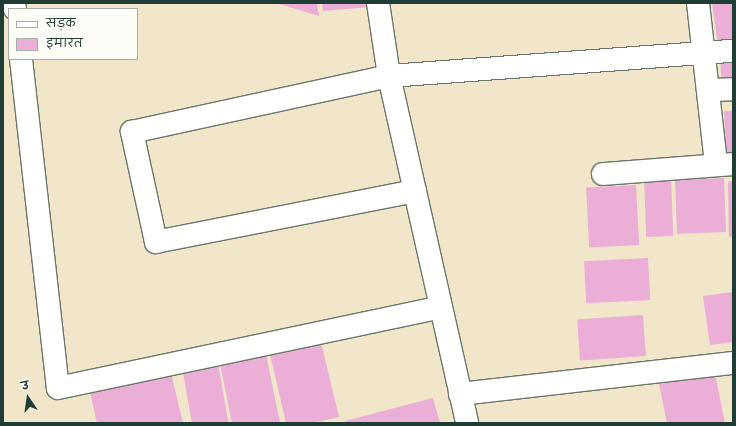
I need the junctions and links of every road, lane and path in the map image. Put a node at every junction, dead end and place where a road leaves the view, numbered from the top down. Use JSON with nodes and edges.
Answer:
{"nodes":[{"id":1,"x":378,"y":3,"type":"edge"},
{"id":2,"x":698,"y":3,"type":"edge"},
{"id":3,"x":733,"y":51,"type":"edge"},
{"id":4,"x":704,"y":53,"type":"junction"},
{"id":5,"x":21,"y":60,"type":"edge"},
{"id":6,"x":389,"y":76,"type":"junction"},
{"id":7,"x":733,"y":89,"type":"edge"},
{"id":8,"x":709,"y":90,"type":"junction"},
{"id":9,"x":724,"y":164,"type":"edge"},
{"id":10,"x":603,"y":174,"type":"dead end"},
{"id":11,"x":415,"y":191,"type":"junction"},
{"id":12,"x":441,"y":307,"type":"junction"},
{"id":13,"x":733,"y":363,"type":"edge"},
{"id":14,"x":460,"y":394,"type":"junction"},
{"id":15,"x":467,"y":423,"type":"edge"}],
"edges":[{"from":1,"to":6,"type":"street"},
{"from":2,"to":4,"type":"street"},
{"from":3,"to":4,"type":"street"},
{"from":4,"to":6,"type":"street"},
{"from":4,"to":8,"type":"street"},
{"from":5,"to":12,"type":"street"},
{"from":6,"to":11,"type":"street"},
{"from":6,"to":11,"type":"street"},
{"from":7,"to":8,"type":"street"},
{"from":8,"to":9,"type":"street"},
{"from":9,"to":10,"type":"street"},
{"from":11,"to":12,"type":"street"},
{"from":12,"to":14,"type":"street"},
{"from":13,"to":14,"type":"street"},
{"from":14,"to":15,"type":"street"}]}
